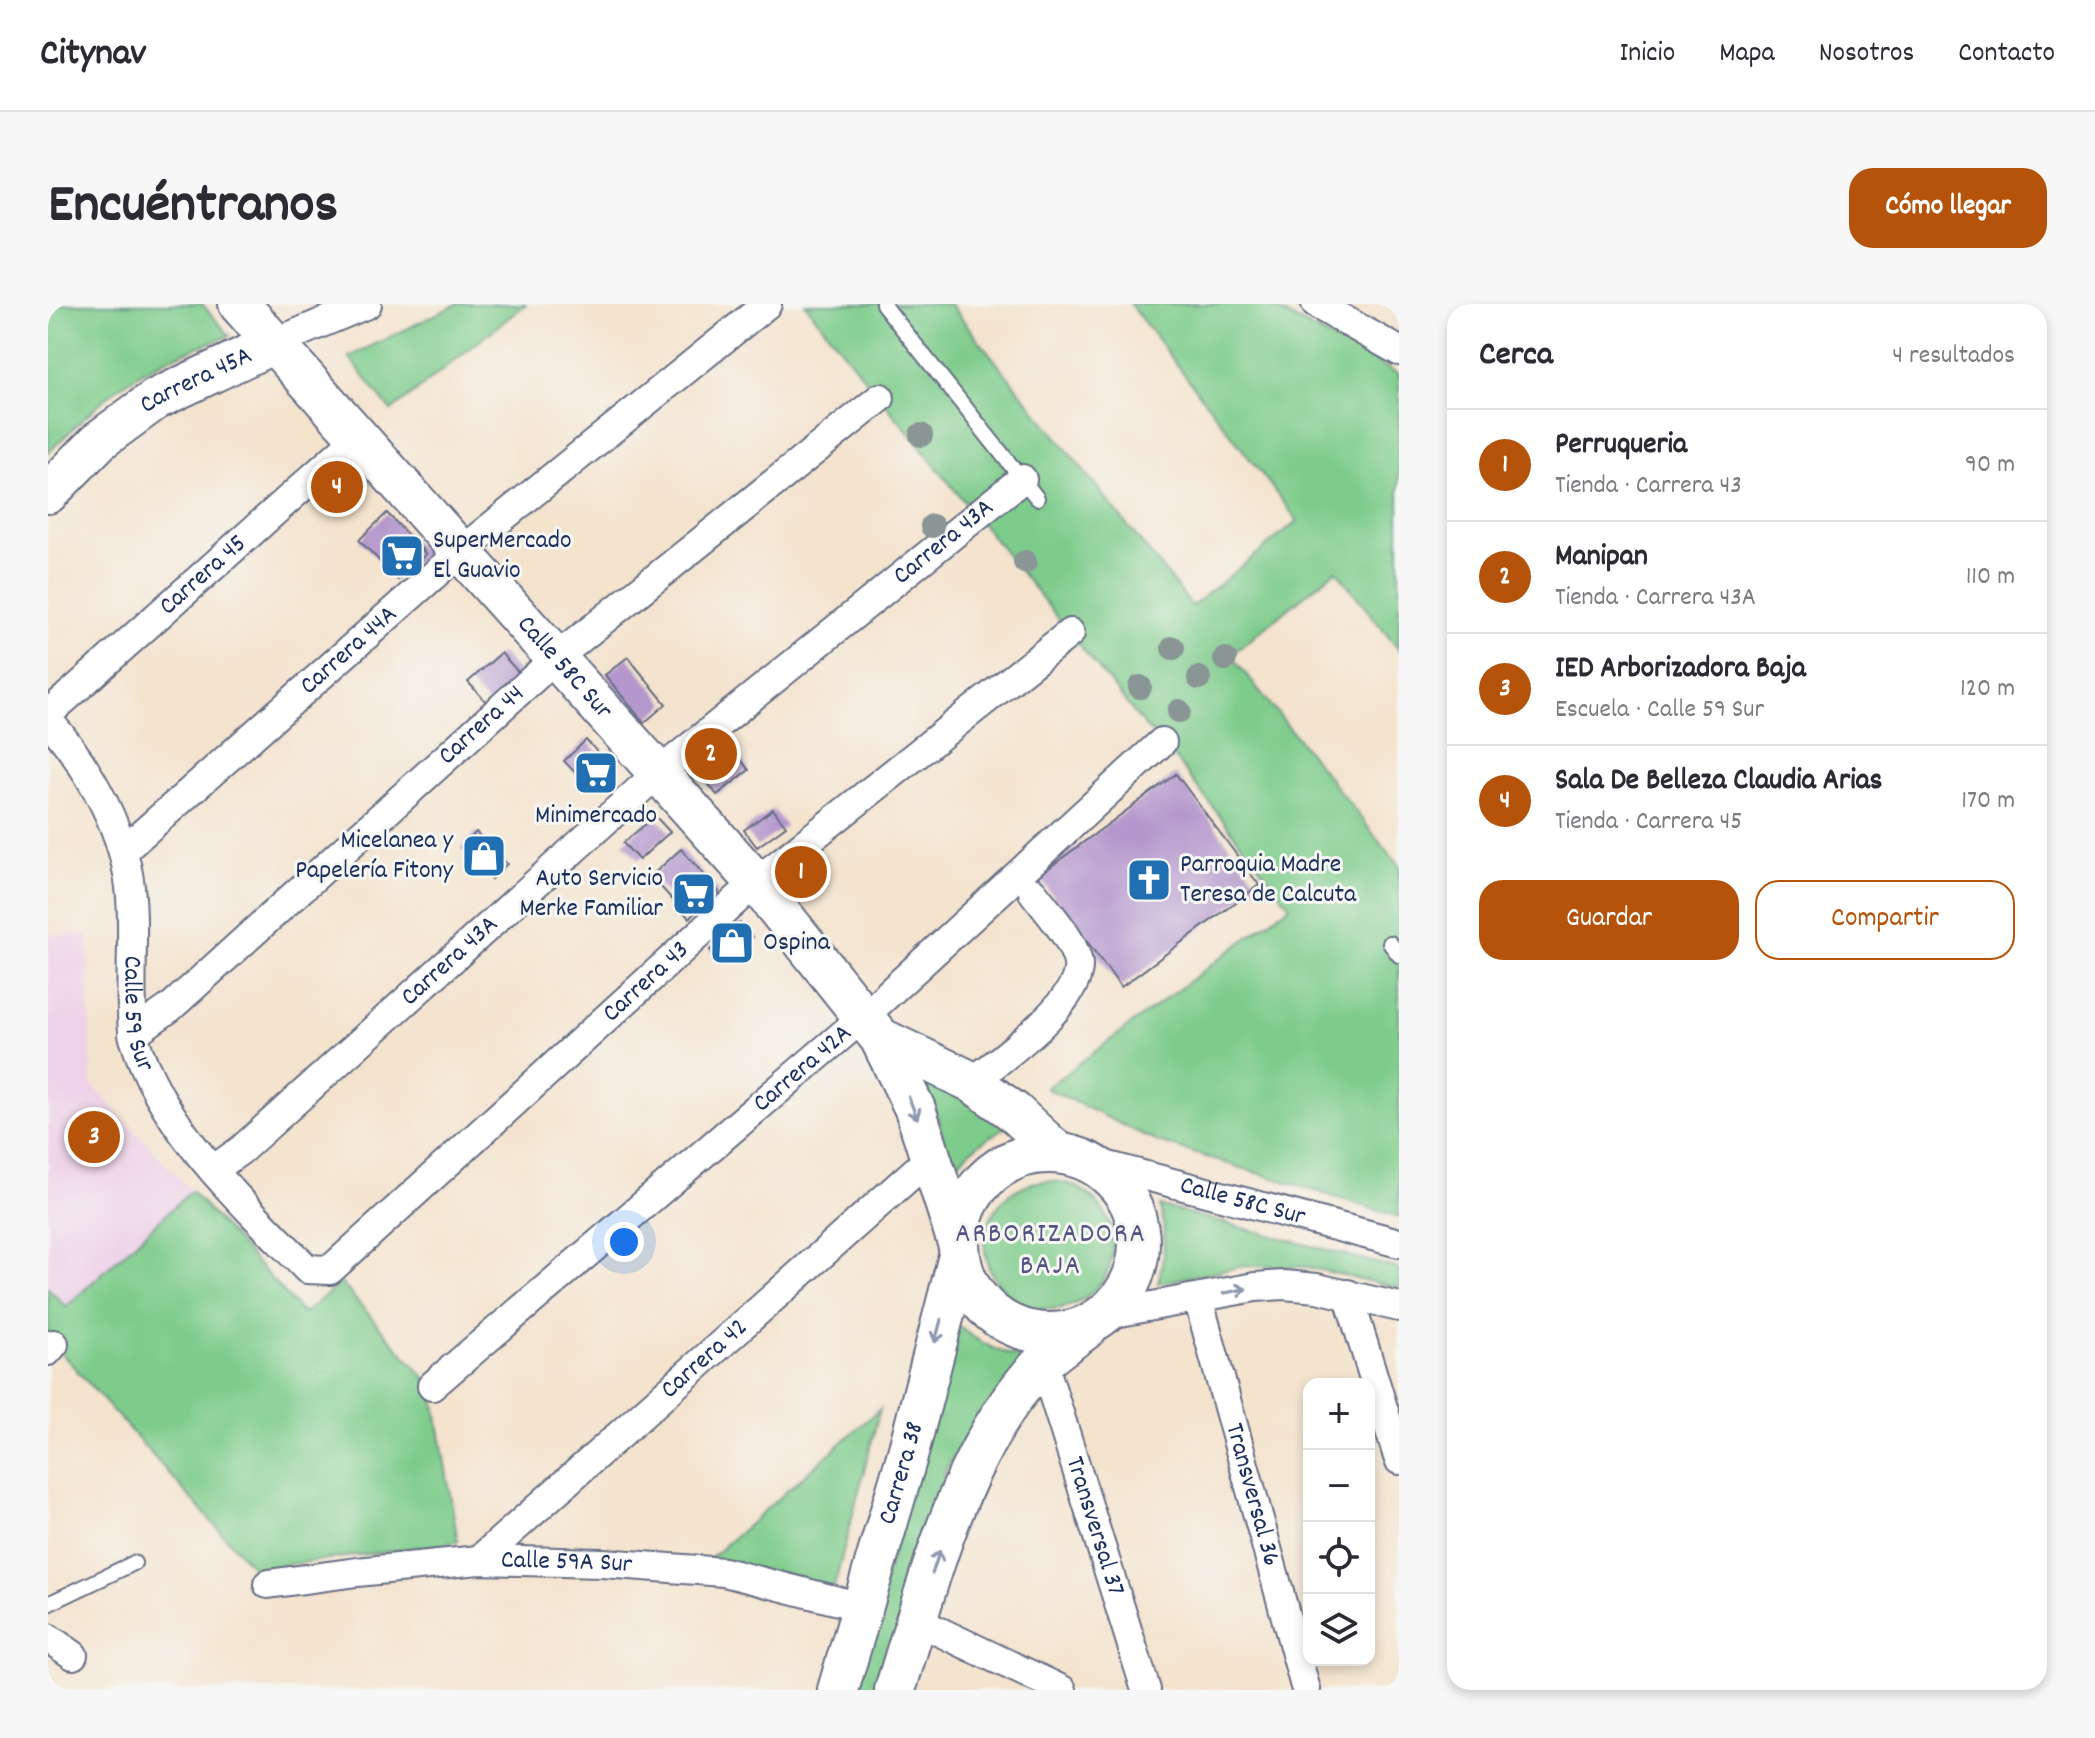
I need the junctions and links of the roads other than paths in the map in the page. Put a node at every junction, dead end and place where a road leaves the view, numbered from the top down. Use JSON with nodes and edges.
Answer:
{"nodes":[{"id":1,"x":239,"y":304,"type":"edge"},
{"id":2,"x":367,"y":304,"type":"edge"},
{"id":3,"x":767,"y":304,"type":"edge"},
{"id":4,"x":883,"y":304,"type":"edge"},
{"id":5,"x":1316,"y":304,"type":"edge"},
{"id":6,"x":274,"y":343,"type":"junction"},
{"id":7,"x":1399,"y":351,"type":"edge"},
{"id":8,"x":880,"y":398,"type":"dead end"},
{"id":9,"x":358,"y":437,"type":"junction"},
{"id":10,"x":1029,"y":489,"type":"joint"},
{"id":11,"x":48,"y":493,"type":"edge"},
{"id":12,"x":460,"y":552,"type":"junction"},
{"id":13,"x":1070,"y":633,"type":"dead end"},
{"id":14,"x":556,"y":658,"type":"junction"},
{"id":15,"x":48,"y":717,"type":"edge"},
{"id":16,"x":1162,"y":742,"type":"dead end"},
{"id":17,"x":658,"y":773,"type":"junction"},
{"id":18,"x":123,"y":851,"type":"junction"},
{"id":19,"x":756,"y":882,"type":"junction"},
{"id":20,"x":1033,"y":892,"type":"dead end"},
{"id":21,"x":871,"y":1028,"type":"junction"},
{"id":22,"x":133,"y":1034,"type":"junction"},
{"id":23,"x":972,"y":1082,"type":"junction"},
{"id":24,"x":1071,"y":1156,"type":"junction"},
{"id":25,"x":931,"y":1157,"type":"junction"},
{"id":26,"x":213,"y":1170,"type":"junction"},
{"id":27,"x":1399,"y":1243,"type":"edge"},
{"id":28,"x":958,"y":1250,"type":"junction"},
{"id":29,"x":307,"y":1269,"type":"joint"},
{"id":30,"x":1348,"y":1294,"type":"junction"},
{"id":31,"x":1198,"y":1298,"type":"junction"},
{"id":32,"x":1399,"y":1307,"type":"edge"},
{"id":33,"x":1098,"y":1319,"type":"junction"},
{"id":34,"x":1043,"y":1362,"type":"junction"},
{"id":35,"x":432,"y":1386,"type":"dead end"},
{"id":36,"x":1399,"y":1460,"type":"edge"},
{"id":37,"x":479,"y":1560,"type":"junction"},
{"id":38,"x":134,"y":1563,"type":"dead end"},
{"id":39,"x":268,"y":1584,"type":"dead end"},
{"id":40,"x":48,"y":1604,"type":"edge"},
{"id":41,"x":862,"y":1607,"type":"junction"},
{"id":42,"x":917,"y":1621,"type":"junction"},
{"id":43,"x":48,"y":1638,"type":"edge"},
{"id":44,"x":73,"y":1655,"type":"dead end"},
{"id":45,"x":838,"y":1690,"type":"edge"},
{"id":46,"x":895,"y":1690,"type":"edge"},
{"id":47,"x":1062,"y":1690,"type":"edge"},
{"id":48,"x":1146,"y":1690,"type":"edge"},
{"id":49,"x":1306,"y":1690,"type":"edge"}],
"edges":[{"from":1,"to":6,"type":"street","name":"Calle 58C Sur"},
{"from":2,"to":6,"type":"street","name":"Carrera 45A"},
{"from":3,"to":12,"type":"street","name":"Carrera 44A"},
{"from":4,"to":10,"type":"lane"},
{"from":5,"to":7,"type":"street"},
{"from":6,"to":9,"type":"street","name":"Calle 58C Sur"},
{"from":6,"to":11,"type":"street","name":"Carrera 45A"},
{"from":8,"to":14,"type":"street","name":"Carrera 44"},
{"from":9,"to":12,"type":"street","name":"Calle 58C Sur"},
{"from":9,"to":15,"type":"street","name":"Carrera 45"},
{"from":10,"to":17,"type":"street","name":"Carrera 43A"},
{"from":12,"to":14,"type":"street","name":"Calle 58C Sur"},
{"from":12,"to":18,"type":"street","name":"Carrera 44A"},
{"from":13,"to":19,"type":"street","name":"Carrera 43"},
{"from":14,"to":17,"type":"street","name":"Calle 58C Sur"},
{"from":14,"to":22,"type":"street","name":"Carrera 44"},
{"from":15,"to":18,"type":"street","name":"Calle 59 Sur"},
{"from":16,"to":21,"type":"street","name":"Carrera 42A"},
{"from":17,"to":19,"type":"street","name":"Calle 58C Sur"},
{"from":17,"to":26,"type":"street","name":"Carrera 43A"},
{"from":18,"to":22,"type":"street","name":"Calle 59 Sur"},
{"from":19,"to":21,"type":"street","name":"Calle 58C Sur"},
{"from":19,"to":29,"type":"street","name":"Carrera 43"},
{"from":20,"to":23,"type":"street"},
{"from":21,"to":23,"type":"street","name":"Calle 58C Sur"},
{"from":21,"to":25,"type":"street","name":"Calle 58C Sur","one_way":true},
{"from":21,"to":35,"type":"street","name":"Carrera 42A"},
{"from":22,"to":26,"type":"street","name":"Calle 59 Sur"},
{"from":23,"to":24,"type":"street","name":"Calle 58C Sur"},
{"from":24,"to":27,"type":"street","name":"Calle 58C Sur"},
{"from":24,"to":28,"type":"street"},
{"from":24,"to":33,"type":"street"},
{"from":25,"to":28,"type":"street","name":"Calle 58C Sur"},
{"from":25,"to":37,"type":"street","name":"Carrera 42"},
{"from":26,"to":29,"type":"street","name":"Calle 59 Sur"},
{"from":28,"to":33,"type":"street"},
{"from":28,"to":41,"type":"street","name":"Carrera 38","one_way":true},
{"from":31,"to":30,"type":"street","one_way":true},
{"from":30,"to":32,"type":"street"},
{"from":30,"to":36,"type":"street"},
{"from":31,"to":33,"type":"street"},
{"from":31,"to":49,"type":"street","name":"Transversal 36"},
{"from":33,"to":34,"type":"street"},
{"from":42,"to":34,"type":"street","one_way":true},
{"from":34,"to":48,"type":"street","name":"Transversal 37"},
{"from":37,"to":39,"type":"street","name":"Calle 59A Sur"},
{"from":37,"to":41,"type":"street","name":"Calle 59A Sur"},
{"from":38,"to":40,"type":"lane"},
{"from":41,"to":45,"type":"street","name":"Carrera 38"},
{"from":42,"to":46,"type":"street"},
{"from":42,"to":47,"type":"street"},
{"from":43,"to":44,"type":"street"}]}
